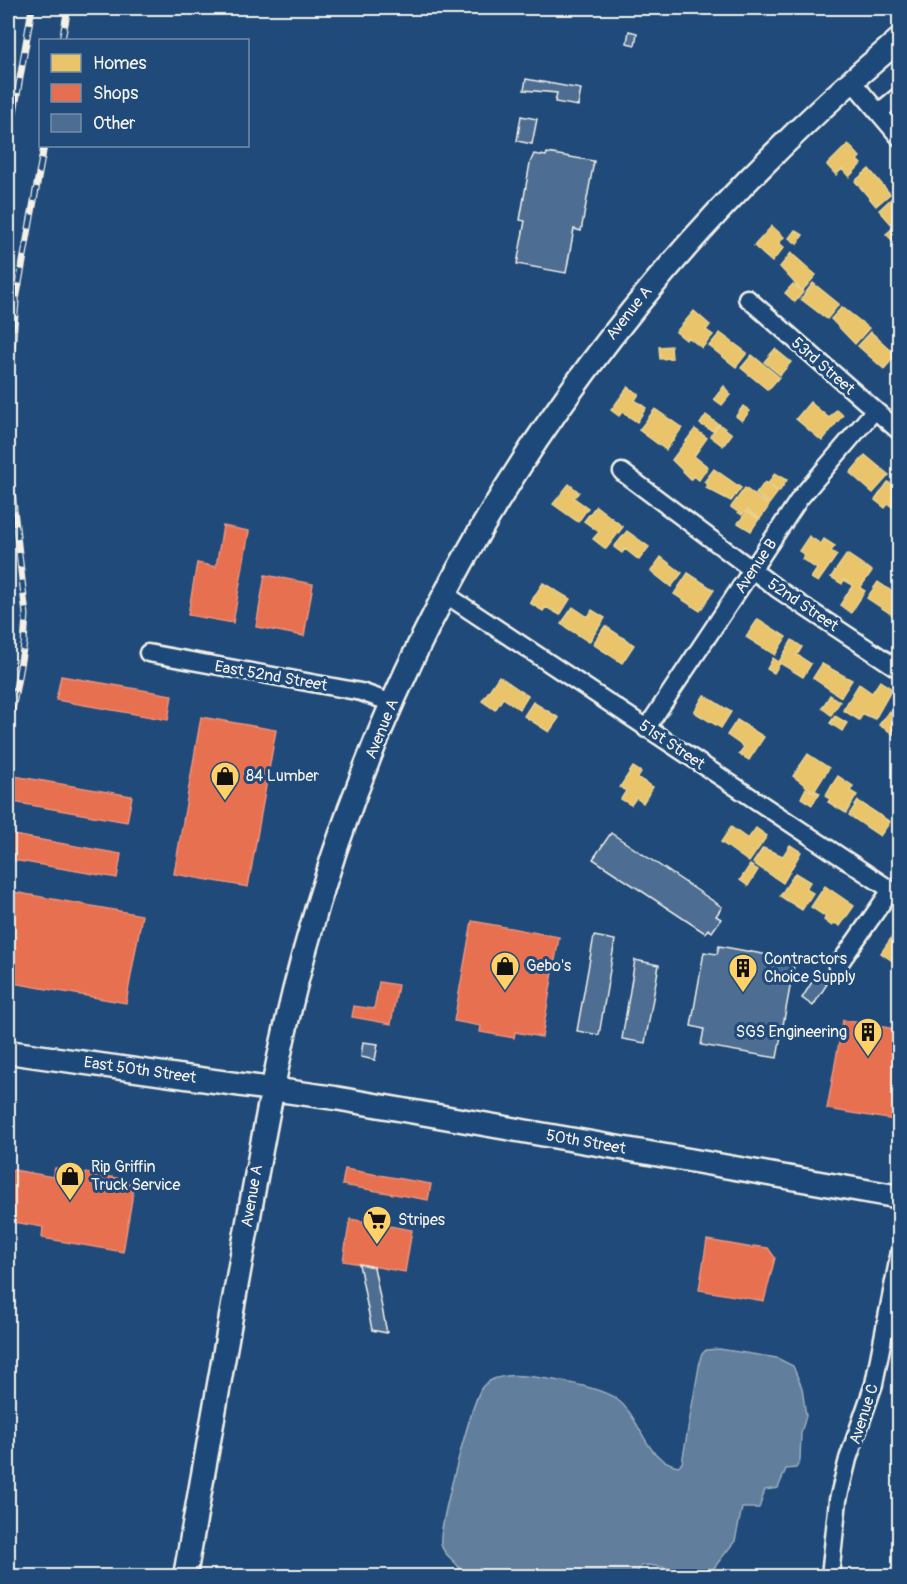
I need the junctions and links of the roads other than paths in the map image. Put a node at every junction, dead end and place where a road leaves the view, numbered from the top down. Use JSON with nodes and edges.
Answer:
{"nodes":[{"id":1,"x":900,"y":39,"type":"edge"},
{"id":2,"x":851,"y":80,"type":"junction"},
{"id":3,"x":900,"y":95,"type":"edge"},
{"id":4,"x":879,"y":112,"type":"junction"},
{"id":5,"x":900,"y":138,"type":"edge"},
{"id":6,"x":747,"y":298,"type":"dead end"},
{"id":7,"x":874,"y":411,"type":"junction"},
{"id":8,"x":900,"y":432,"type":"edge"},
{"id":9,"x":622,"y":472,"type":"dead end"},
{"id":10,"x":753,"y":570,"type":"junction"},
{"id":11,"x":445,"y":594,"type":"junction"},
{"id":12,"x":148,"y":653,"type":"dead end"},
{"id":13,"x":900,"y":670,"type":"edge"},
{"id":14,"x":392,"y":704,"type":"junction"},
{"id":15,"x":646,"y":729,"type":"junction"},
{"id":16,"x":895,"y":893,"type":"edge"},
{"id":17,"x":837,"y":967,"type":"dead end"},
{"id":18,"x":8,"y":1052,"type":"edge"},
{"id":19,"x":272,"y":1089,"type":"junction"},
{"id":20,"x":900,"y":1197,"type":"edge"},
{"id":21,"x":900,"y":1251,"type":"edge"},
{"id":22,"x":185,"y":1576,"type":"edge"},
{"id":23,"x":830,"y":1576,"type":"edge"}],
"edges":[{"from":1,"to":2,"type":"main road","name":"Avenue A"},
{"from":2,"to":4,"type":"street"},
{"from":2,"to":11,"type":"main road","name":"Avenue A"},
{"from":3,"to":4,"type":"street"},
{"from":4,"to":5,"type":"street"},
{"from":6,"to":7,"type":"street","name":"53rd Street"},
{"from":7,"to":8,"type":"street","name":"53rd Street"},
{"from":7,"to":10,"type":"street","name":"Avenue B"},
{"from":9,"to":10,"type":"street","name":"52nd Street"},
{"from":10,"to":13,"type":"street","name":"52nd Street"},
{"from":10,"to":15,"type":"street","name":"Avenue B"},
{"from":11,"to":14,"type":"main road","name":"Avenue A"},
{"from":11,"to":15,"type":"street","name":"51st Street"},
{"from":12,"to":14,"type":"street","name":"East 52nd Street"},
{"from":14,"to":19,"type":"main road","name":"Avenue A"},
{"from":15,"to":16,"type":"street","name":"51st Street"},
{"from":16,"to":17,"type":"street"},
{"from":18,"to":19,"type":"main road","name":"East 50th Street"},
{"from":19,"to":20,"type":"main road","name":"50th Street"},
{"from":19,"to":22,"type":"main road","name":"Avenue A"},
{"from":21,"to":23,"type":"street","name":"Avenue C"}]}
